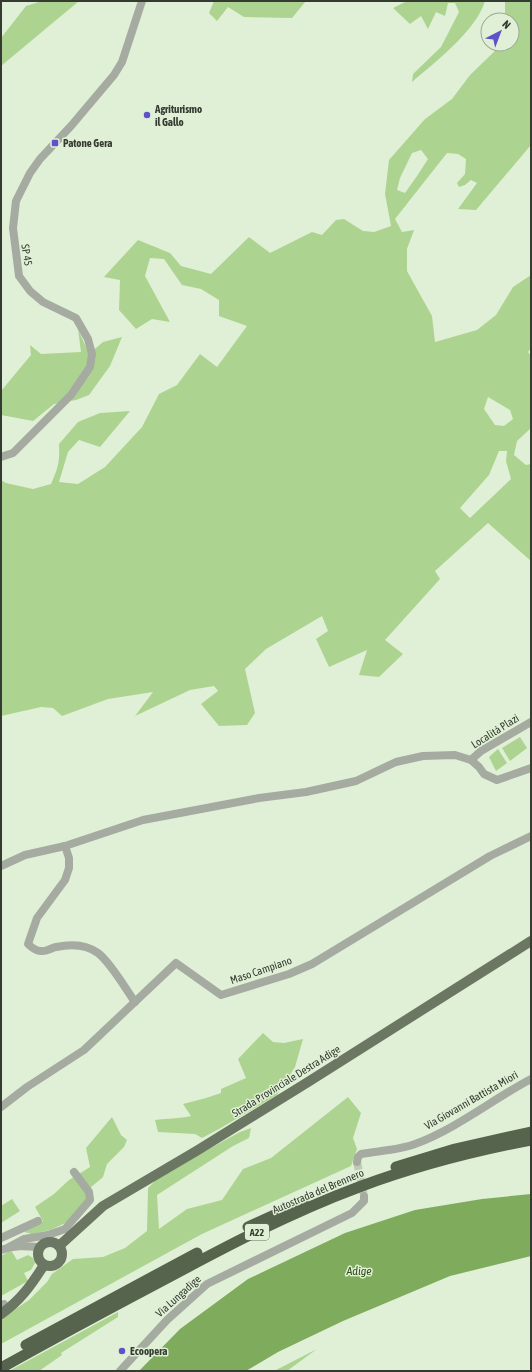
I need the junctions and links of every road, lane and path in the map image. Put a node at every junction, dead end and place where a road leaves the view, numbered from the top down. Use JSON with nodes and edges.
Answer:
{"nodes":[{"id":1,"x":142,"y":1,"type":"edge"},
{"id":2,"x":1,"y":457,"type":"edge"},
{"id":3,"x":531,"y":722,"type":"edge"},
{"id":4,"x":471,"y":760,"type":"junction"},
{"id":5,"x":531,"y":768,"type":"edge"},
{"id":6,"x":531,"y":836,"type":"edge"},
{"id":7,"x":65,"y":846,"type":"junction"},
{"id":8,"x":1,"y":866,"type":"edge"},
{"id":9,"x":531,"y":941,"type":"edge"},
{"id":10,"x":135,"y":1002,"type":"junction"},
{"id":11,"x":531,"y":1078,"type":"edge"},
{"id":12,"x":1,"y":1107,"type":"edge"},
{"id":13,"x":531,"y":1132,"type":"edge"},
{"id":14,"x":531,"y":1140,"type":"edge"},
{"id":15,"x":357,"y":1162,"type":"dead end"},
{"id":16,"x":74,"y":1172,"type":"dead end"},
{"id":17,"x":364,"y":1196,"type":"dead end"},
{"id":18,"x":38,"y":1221,"type":"dead end"},
{"id":19,"x":1,"y":1238,"type":"edge"},
{"id":20,"x":59,"y":1246,"type":"junction"},
{"id":21,"x":40,"y":1247,"type":"junction"},
{"id":22,"x":5,"y":1248,"type":"edge"},
{"id":23,"x":44,"y":1265,"type":"junction"},
{"id":24,"x":2,"y":1308,"type":"edge"},
{"id":25,"x":1,"y":1359,"type":"edge"},
{"id":26,"x":1,"y":1368,"type":"edge"},
{"id":27,"x":120,"y":1371,"type":"edge"}],
"edges":[{"from":1,"to":2,"type":"street","name":"SP 45"},
{"from":3,"to":4,"type":"street","name":"Località Plazi"},
{"from":4,"to":5,"type":"street"},
{"from":4,"to":7,"type":"street"},
{"from":6,"to":10,"type":"street","name":"Maso Campiano"},
{"from":7,"to":8,"type":"street"},
{"from":7,"to":10,"type":"street"},
{"from":9,"to":20,"type":"main road","name":"Strada Provinciale Destra Adige"},
{"from":10,"to":12,"type":"street","name":"Maso Campiano"},
{"from":11,"to":15,"type":"street","name":"Via Giovanni Battista Miori"},
{"from":13,"to":25,"type":"highway","name":"Autostrada del Brennero","number":"A22"},
{"from":14,"to":26,"type":"highway","name":"Autostrada del Brennero","number":"A22"},
{"from":16,"to":22,"type":"street"},
{"from":17,"to":27,"type":"street","name":"Via Lungadige"},
{"from":18,"to":19,"type":"street"},
{"from":20,"to":21,"type":"main road"},
{"from":20,"to":23,"type":"main road"},
{"from":21,"to":22,"type":"street"},
{"from":21,"to":23,"type":"main road"},
{"from":23,"to":24,"type":"main road"}]}
